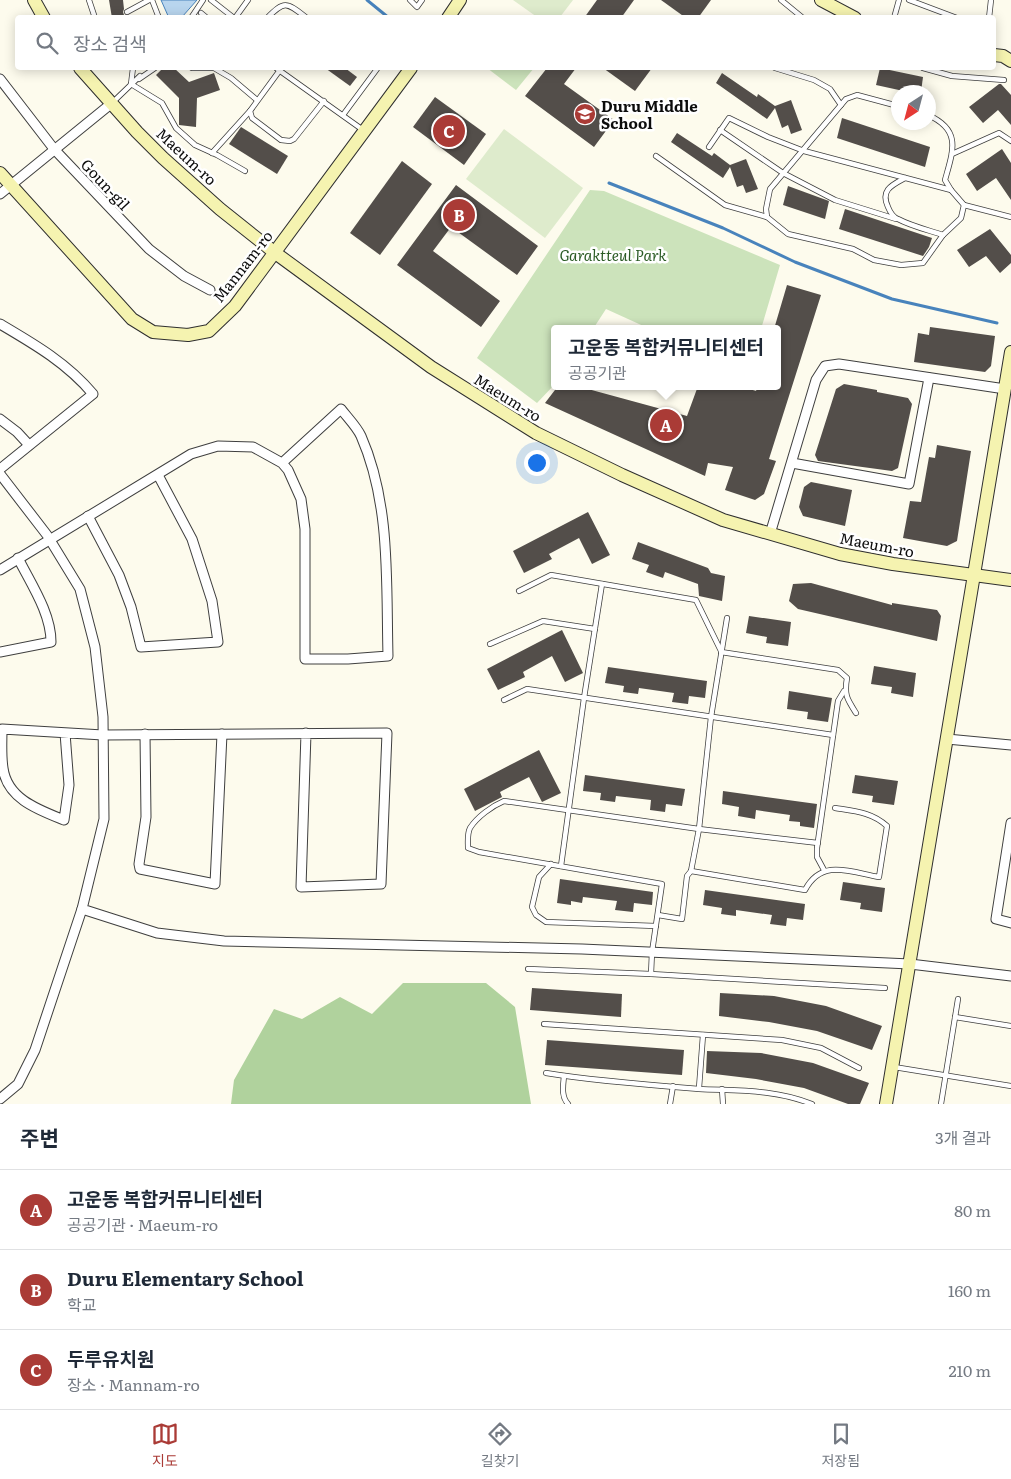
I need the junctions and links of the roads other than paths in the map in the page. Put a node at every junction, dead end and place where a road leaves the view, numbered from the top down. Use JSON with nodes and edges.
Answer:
{"nodes":[{"id":1,"x":34,"y":0,"type":"edge"},
{"id":2,"x":89,"y":0,"type":"edge"},
{"id":3,"x":151,"y":0,"type":"edge"},
{"id":4,"x":202,"y":0,"type":"edge"},
{"id":5,"x":210,"y":0,"type":"edge"},
{"id":6,"x":248,"y":0,"type":"edge"},
{"id":7,"x":410,"y":0,"type":"edge"},
{"id":8,"x":422,"y":0,"type":"edge"},
{"id":9,"x":460,"y":0,"type":"edge"},
{"id":10,"x":781,"y":0,"type":"edge"},
{"id":11,"x":821,"y":0,"type":"edge"},
{"id":12,"x":899,"y":0,"type":"edge"},
{"id":13,"x":909,"y":0,"type":"edge"},
{"id":14,"x":991,"y":0,"type":"edge"},
{"id":15,"x":128,"y":12,"type":"dead end"},
{"id":16,"x":200,"y":13,"type":"dead end"},
{"id":17,"x":42,"y":15,"type":"edge"},
{"id":18,"x":94,"y":15,"type":"edge"},
{"id":19,"x":158,"y":15,"type":"edge"},
{"id":20,"x":193,"y":15,"type":"edge"},
{"id":21,"x":203,"y":15,"type":"edge"},
{"id":22,"x":230,"y":15,"type":"edge"},
{"id":23,"x":236,"y":15,"type":"edge"},
{"id":24,"x":269,"y":15,"type":"edge"},
{"id":25,"x":303,"y":15,"type":"edge"},
{"id":26,"x":450,"y":15,"type":"edge"},
{"id":27,"x":799,"y":15,"type":"edge"},
{"id":28,"x":849,"y":15,"type":"edge"},
{"id":29,"x":895,"y":15,"type":"edge"},
{"id":30,"x":949,"y":15,"type":"edge"},
{"id":31,"x":989,"y":15,"type":"edge"},
{"id":32,"x":82,"y":70,"type":"edge"},
{"id":33,"x":133,"y":70,"type":"edge"},
{"id":34,"x":152,"y":70,"type":"edge"},
{"id":35,"x":217,"y":70,"type":"edge"},
{"id":36,"x":277,"y":70,"type":"edge"},
{"id":37,"x":279,"y":70,"type":"edge"},
{"id":38,"x":377,"y":70,"type":"edge"},
{"id":39,"x":410,"y":70,"type":"edge"},
{"id":40,"x":782,"y":70,"type":"edge"},
{"id":41,"x":930,"y":70,"type":"edge"},
{"id":42,"x":140,"y":76,"type":"dead end"},
{"id":43,"x":0,"y":79,"type":"edge"},
{"id":44,"x":1004,"y":80,"type":"dead end"},
{"id":45,"x":131,"y":84,"type":"junction"},
{"id":46,"x":257,"y":100,"type":"junction"},
{"id":47,"x":324,"y":102,"type":"junction"},
{"id":48,"x":112,"y":103,"type":"junction"},
{"id":49,"x":841,"y":104,"type":"junction"},
{"id":50,"x":891,"y":104,"type":"edge"},
{"id":51,"x":250,"y":111,"type":"junction"},
{"id":52,"x":343,"y":115,"type":"junction"},
{"id":53,"x":936,"y":118,"type":"edge"},
{"id":54,"x":720,"y":130,"type":"junction"},
{"id":55,"x":364,"y":131,"type":"junction"},
{"id":56,"x":1011,"y":141,"type":"edge"},
{"id":57,"x":709,"y":147,"type":"dead end"},
{"id":58,"x":54,"y":149,"type":"junction"},
{"id":59,"x":804,"y":151,"type":"junction"},
{"id":60,"x":212,"y":152,"type":"junction"},
{"id":61,"x":952,"y":154,"type":"junction"},
{"id":62,"x":656,"y":156,"type":"dead end"},
{"id":63,"x":245,"y":171,"type":"dead end"},
{"id":64,"x":0,"y":173,"type":"edge"},
{"id":65,"x":783,"y":173,"type":"junction"},
{"id":66,"x":905,"y":178,"type":"junction"},
{"id":67,"x":11,"y":186,"type":"junction"},
{"id":68,"x":951,"y":190,"type":"junction"},
{"id":69,"x":0,"y":194,"type":"edge"},
{"id":70,"x":964,"y":205,"type":"junction"},
{"id":71,"x":767,"y":217,"type":"junction"},
{"id":72,"x":1011,"y":217,"type":"edge"},
{"id":73,"x":896,"y":219,"type":"junction"},
{"id":74,"x":943,"y":235,"type":"junction"},
{"id":75,"x":274,"y":252,"type":"junction"},
{"id":76,"x":210,"y":290,"type":"dead end"},
{"id":77,"x":0,"y":324,"type":"edge"},
{"id":78,"x":1011,"y":352,"type":"edge"},
{"id":79,"x":929,"y":378,"type":"junction"},
{"id":80,"x":1005,"y":389,"type":"junction"},
{"id":81,"x":0,"y":419,"type":"edge"},
{"id":82,"x":29,"y":445,"type":"junction"},
{"id":83,"x":282,"y":463,"type":"junction"},
{"id":84,"x":792,"y":464,"type":"junction"},
{"id":85,"x":0,"y":469,"type":"edge"},
{"id":86,"x":0,"y":474,"type":"edge"},
{"id":87,"x":158,"y":475,"type":"junction"},
{"id":88,"x":88,"y":516,"type":"junction"},
{"id":89,"x":770,"y":534,"type":"junction"},
{"id":90,"x":50,"y":539,"type":"junction"},
{"id":91,"x":18,"y":558,"type":"junction"},
{"id":92,"x":0,"y":570,"type":"edge"},
{"id":93,"x":974,"y":576,"type":"junction"},
{"id":94,"x":1011,"y":580,"type":"edge"},
{"id":95,"x":602,"y":584,"type":"junction"},
{"id":96,"x":519,"y":591,"type":"dead end"},
{"id":97,"x":727,"y":618,"type":"dead end"},
{"id":98,"x":595,"y":628,"type":"junction"},
{"id":99,"x":490,"y":644,"type":"dead end"},
{"id":100,"x":0,"y":652,"type":"edge"},
{"id":101,"x":721,"y":652,"type":"junction"},
{"id":102,"x":844,"y":690,"type":"junction"},
{"id":103,"x":584,"y":698,"type":"junction"},
{"id":104,"x":504,"y":700,"type":"dead end"},
{"id":105,"x":856,"y":713,"type":"dead end"},
{"id":106,"x":711,"y":717,"type":"junction"},
{"id":107,"x":66,"y":732,"type":"junction"},
{"id":108,"x":306,"y":733,"type":"junction"},
{"id":109,"x":146,"y":734,"type":"junction"},
{"id":110,"x":222,"y":734,"type":"junction"},
{"id":111,"x":103,"y":735,"type":"junction"},
{"id":112,"x":833,"y":735,"type":"junction"},
{"id":113,"x":947,"y":739,"type":"junction"},
{"id":114,"x":1011,"y":744,"type":"edge"},
{"id":115,"x":835,"y":808,"type":"dead end"},
{"id":116,"x":569,"y":810,"type":"junction"},
{"id":117,"x":1011,"y":823,"type":"edge"},
{"id":118,"x":699,"y":829,"type":"junction"},
{"id":119,"x":1010,"y":834,"type":"edge"},
{"id":120,"x":818,"y":843,"type":"junction"},
{"id":121,"x":551,"y":864,"type":"junction"},
{"id":122,"x":561,"y":866,"type":"junction"},
{"id":123,"x":824,"y":870,"type":"junction"},
{"id":124,"x":691,"y":871,"type":"junction"},
{"id":125,"x":82,"y":908,"type":"junction"},
{"id":126,"x":658,"y":915,"type":"junction"},
{"id":127,"x":1011,"y":923,"type":"edge"},
{"id":128,"x":656,"y":926,"type":"junction"},
{"id":129,"x":652,"y":952,"type":"junction"},
{"id":130,"x":910,"y":964,"type":"junction"},
{"id":131,"x":528,"y":970,"type":"dead end"},
{"id":132,"x":651,"y":974,"type":"junction"},
{"id":133,"x":1011,"y":976,"type":"edge"},
{"id":134,"x":885,"y":988,"type":"dead end"},
{"id":135,"x":958,"y":1000,"type":"dead end"},
{"id":136,"x":955,"y":1017,"type":"junction"},
{"id":137,"x":544,"y":1024,"type":"dead end"},
{"id":138,"x":1011,"y":1026,"type":"edge"},
{"id":139,"x":703,"y":1034,"type":"junction"},
{"id":140,"x":892,"y":1067,"type":"junction"},
{"id":141,"x":859,"y":1068,"type":"dead end"},
{"id":142,"x":546,"y":1073,"type":"dead end"},
{"id":143,"x":564,"y":1076,"type":"junction"},
{"id":144,"x":945,"y":1076,"type":"junction"},
{"id":145,"x":673,"y":1086,"type":"junction"},
{"id":146,"x":1011,"y":1086,"type":"edge"},
{"id":147,"x":699,"y":1088,"type":"junction"},
{"id":148,"x":722,"y":1089,"type":"junction"},
{"id":149,"x":0,"y":1099,"type":"edge"},
{"id":150,"x":568,"y":1104,"type":"edge"},
{"id":151,"x":670,"y":1104,"type":"edge"},
{"id":152,"x":723,"y":1104,"type":"edge"},
{"id":153,"x":812,"y":1104,"type":"edge"},
{"id":154,"x":886,"y":1104,"type":"edge"},
{"id":155,"x":941,"y":1104,"type":"edge"}],
"edges":[{"from":1,"to":17,"type":"street"},
{"from":2,"to":18,"type":"lane"},
{"from":3,"to":15,"type":"lane"},
{"from":3,"to":19,"type":"lane"},
{"from":4,"to":20,"type":"lane"},
{"from":5,"to":22,"type":"lane"},
{"from":6,"to":23,"type":"lane"},
{"from":7,"to":8,"type":"lane"},
{"from":9,"to":26,"type":"street"},
{"from":10,"to":27,"type":"lane"},
{"from":11,"to":28,"type":"street"},
{"from":12,"to":29,"type":"lane"},
{"from":13,"to":30,"type":"lane"},
{"from":14,"to":31,"type":"lane"},
{"from":16,"to":21,"type":"lane"},
{"from":24,"to":25,"type":"lane"},
{"from":32,"to":48,"type":"street","name":"Maeum-ro"},
{"from":33,"to":45,"type":"lane"},
{"from":34,"to":45,"type":"lane"},
{"from":35,"to":46,"type":"lane"},
{"from":36,"to":46,"type":"lane"},
{"from":37,"to":47,"type":"lane"},
{"from":38,"to":52,"type":"lane"},
{"from":39,"to":55,"type":"street","name":"Mannam-ro"},
{"from":40,"to":49,"type":"lane"},
{"from":41,"to":44,"type":"lane"},
{"from":42,"to":45,"type":"lane"},
{"from":43,"to":58,"type":"street","name":"Goun-gil"},
{"from":45,"to":48,"type":"lane"},
{"from":45,"to":60,"type":"lane"},
{"from":46,"to":51,"type":"lane"},
{"from":47,"to":51,"type":"lane"},
{"from":47,"to":52,"type":"lane"},
{"from":48,"to":58,"type":"street"},
{"from":48,"to":75,"type":"street","name":"Maeum-ro"},
{"from":49,"to":50,"type":"lane"},
{"from":49,"to":59,"type":"lane"},
{"from":51,"to":60,"type":"lane"},
{"from":52,"to":55,"type":"lane"},
{"from":53,"to":61,"type":"lane"},
{"from":54,"to":57,"type":"lane"},
{"from":54,"to":59,"type":"lane"},
{"from":54,"to":65,"type":"lane"},
{"from":55,"to":75,"type":"street","name":"Mannam-ro"},
{"from":56,"to":61,"type":"lane"},
{"from":58,"to":67,"type":"street"},
{"from":58,"to":76,"type":"street","name":"Goun-gil"},
{"from":59,"to":65,"type":"lane"},
{"from":59,"to":66,"type":"lane"},
{"from":60,"to":63,"type":"lane"},
{"from":61,"to":68,"type":"lane"},
{"from":62,"to":71,"type":"lane"},
{"from":64,"to":67,"type":"street","name":"Mannam-ro"},
{"from":65,"to":71,"type":"lane"},
{"from":65,"to":73,"type":"lane"},
{"from":66,"to":68,"type":"lane"},
{"from":66,"to":73,"type":"lane"},
{"from":67,"to":69,"type":"street"},
{"from":67,"to":75,"type":"street","name":"Mannam-ro"},
{"from":68,"to":70,"type":"lane"},
{"from":70,"to":72,"type":"lane"},
{"from":70,"to":74,"type":"lane"},
{"from":71,"to":74,"type":"lane"},
{"from":73,"to":74,"type":"lane"},
{"from":75,"to":89,"type":"street","name":"Maeum-ro"},
{"from":77,"to":82,"type":"street"},
{"from":78,"to":80,"type":"street"},
{"from":79,"to":80,"type":"street"},
{"from":79,"to":84,"type":"street"},
{"from":79,"to":84,"type":"street"},
{"from":80,"to":93,"type":"street"},
{"from":81,"to":82,"type":"street"},
{"from":82,"to":85,"type":"street"},
{"from":83,"to":83,"type":"street"},
{"from":83,"to":87,"type":"street"},
{"from":84,"to":89,"type":"street"},
{"from":86,"to":90,"type":"street"},
{"from":87,"to":88,"type":"street"},
{"from":87,"to":88,"type":"street"},
{"from":88,"to":90,"type":"street"},
{"from":89,"to":93,"type":"street","name":"Maeum-ro"},
{"from":90,"to":91,"type":"street"},
{"from":90,"to":111,"type":"street"},
{"from":91,"to":92,"type":"street"},
{"from":91,"to":100,"type":"street"},
{"from":93,"to":94,"type":"street","name":"Maeum-ro"},
{"from":93,"to":113,"type":"street"},
{"from":95,"to":96,"type":"lane"},
{"from":95,"to":98,"type":"lane"},
{"from":95,"to":101,"type":"lane"},
{"from":97,"to":101,"type":"lane"},
{"from":98,"to":99,"type":"lane"},
{"from":98,"to":103,"type":"lane"},
{"from":101,"to":102,"type":"lane"},
{"from":101,"to":106,"type":"lane"},
{"from":102,"to":105,"type":"lane"},
{"from":102,"to":112,"type":"lane"},
{"from":103,"to":104,"type":"lane"},
{"from":103,"to":106,"type":"lane"},
{"from":103,"to":116,"type":"lane"},
{"from":106,"to":112,"type":"lane"},
{"from":106,"to":118,"type":"lane"},
{"from":107,"to":107,"type":"street"},
{"from":107,"to":111,"type":"street"},
{"from":108,"to":108,"type":"street"},
{"from":108,"to":110,"type":"street"},
{"from":109,"to":110,"type":"street"},
{"from":109,"to":110,"type":"street"},
{"from":109,"to":111,"type":"street"},
{"from":111,"to":125,"type":"street"},
{"from":112,"to":120,"type":"lane"},
{"from":113,"to":114,"type":"street"},
{"from":113,"to":130,"type":"street"},
{"from":115,"to":123,"type":"lane"},
{"from":116,"to":118,"type":"lane"},
{"from":116,"to":121,"type":"lane"},
{"from":116,"to":122,"type":"lane"},
{"from":117,"to":119,"type":"street"},
{"from":118,"to":120,"type":"lane"},
{"from":118,"to":124,"type":"lane"},
{"from":119,"to":127,"type":"street"},
{"from":120,"to":123,"type":"lane"},
{"from":121,"to":122,"type":"lane"},
{"from":121,"to":128,"type":"lane"},
{"from":122,"to":126,"type":"lane"},
{"from":123,"to":124,"type":"lane"},
{"from":124,"to":126,"type":"lane"},
{"from":125,"to":129,"type":"street"},
{"from":125,"to":149,"type":"street"},
{"from":126,"to":128,"type":"lane"},
{"from":128,"to":129,"type":"lane"},
{"from":129,"to":130,"type":"street"},
{"from":129,"to":132,"type":"lane"},
{"from":130,"to":133,"type":"street"},
{"from":130,"to":140,"type":"street"},
{"from":131,"to":132,"type":"lane"},
{"from":132,"to":134,"type":"lane"},
{"from":135,"to":136,"type":"lane"},
{"from":136,"to":138,"type":"lane"},
{"from":136,"to":144,"type":"lane"},
{"from":137,"to":139,"type":"lane"},
{"from":139,"to":141,"type":"lane"},
{"from":139,"to":147,"type":"lane"},
{"from":140,"to":144,"type":"lane"},
{"from":140,"to":154,"type":"street"},
{"from":142,"to":143,"type":"lane"},
{"from":143,"to":145,"type":"lane"},
{"from":143,"to":150,"type":"lane"},
{"from":144,"to":146,"type":"lane"},
{"from":144,"to":155,"type":"lane"},
{"from":145,"to":147,"type":"lane"},
{"from":145,"to":151,"type":"lane"},
{"from":147,"to":148,"type":"lane"},
{"from":148,"to":152,"type":"lane"},
{"from":148,"to":153,"type":"lane"}]}
